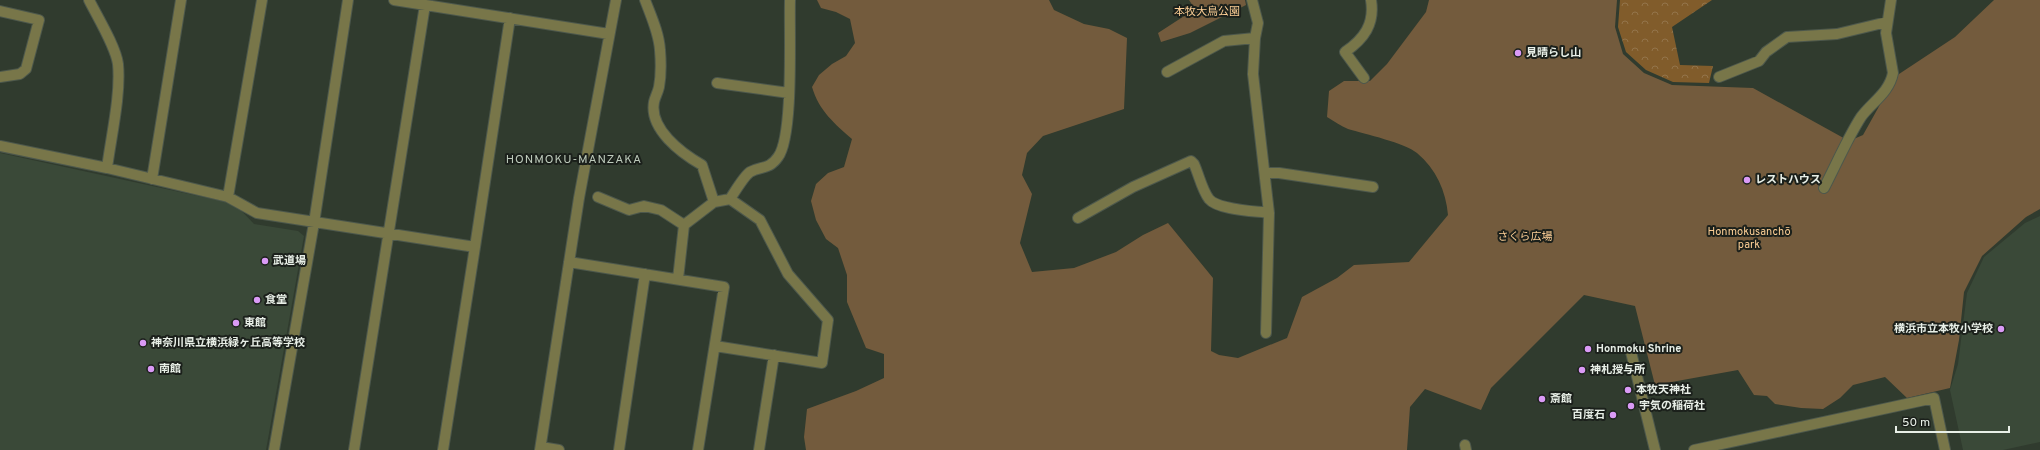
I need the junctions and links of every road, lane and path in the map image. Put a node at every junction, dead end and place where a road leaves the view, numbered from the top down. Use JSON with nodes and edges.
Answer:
{"nodes":[{"id":1,"x":89,"y":0,"type":"edge"},
{"id":2,"x":181,"y":0,"type":"edge"},
{"id":3,"x":262,"y":0,"type":"edge"},
{"id":4,"x":348,"y":0,"type":"edge"},
{"id":5,"x":394,"y":0,"type":"edge"},
{"id":6,"x":616,"y":0,"type":"edge"},
{"id":7,"x":645,"y":0,"type":"edge"},
{"id":8,"x":790,"y":0,"type":"edge"},
{"id":9,"x":1252,"y":0,"type":"edge"},
{"id":10,"x":1371,"y":0,"type":"edge"},
{"id":11,"x":1891,"y":0,"type":"edge"},
{"id":12,"x":425,"y":5,"type":"junction"},
{"id":13,"x":0,"y":11,"type":"edge"},
{"id":14,"x":510,"y":18,"type":"junction"},
{"id":15,"x":1887,"y":22,"type":"junction"},
{"id":16,"x":609,"y":34,"type":"junction"},
{"id":17,"x":1255,"y":38,"type":"junction"},
{"id":18,"x":1167,"y":72,"type":"dead end"},
{"id":19,"x":0,"y":77,"type":"edge"},
{"id":20,"x":1719,"y":77,"type":"dead end"},
{"id":21,"x":1364,"y":78,"type":"dead end"},
{"id":22,"x":718,"y":83,"type":"dead end"},
{"id":23,"x":789,"y":93,"type":"junction"},
{"id":24,"x":0,"y":146,"type":"edge"},
{"id":25,"x":107,"y":168,"type":"junction"},
{"id":26,"x":1265,"y":173,"type":"junction"},
{"id":27,"x":152,"y":179,"type":"junction"},
{"id":28,"x":1373,"y":187,"type":"dead end"},
{"id":29,"x":1824,"y":188,"type":"dead end"},
{"id":30,"x":228,"y":197,"type":"junction"},
{"id":31,"x":598,"y":197,"type":"dead end"},
{"id":32,"x":730,"y":199,"type":"junction"},
{"id":33,"x":714,"y":202,"type":"junction"},
{"id":34,"x":1269,"y":213,"type":"junction"},
{"id":35,"x":1078,"y":218,"type":"dead end"},
{"id":36,"x":314,"y":223,"type":"junction"},
{"id":37,"x":684,"y":225,"type":"junction"},
{"id":38,"x":388,"y":234,"type":"junction"},
{"id":39,"x":475,"y":247,"type":"junction"},
{"id":40,"x":570,"y":262,"type":"junction"},
{"id":41,"x":645,"y":274,"type":"junction"},
{"id":42,"x":678,"y":279,"type":"junction"},
{"id":43,"x":1266,"y":333,"type":"dead end"},
{"id":44,"x":715,"y":346,"type":"junction"},
{"id":45,"x":1632,"y":352,"type":"dead end"},
{"id":46,"x":774,"y":355,"type":"junction"},
{"id":47,"x":541,"y":448,"type":"edge"},
{"id":48,"x":274,"y":450,"type":"edge"},
{"id":49,"x":354,"y":450,"type":"edge"},
{"id":50,"x":443,"y":450,"type":"edge"},
{"id":51,"x":559,"y":450,"type":"edge"},
{"id":52,"x":619,"y":450,"type":"edge"},
{"id":53,"x":698,"y":450,"type":"edge"},
{"id":54,"x":759,"y":450,"type":"edge"},
{"id":55,"x":1655,"y":450,"type":"edge"},
{"id":56,"x":1694,"y":450,"type":"edge"},
{"id":57,"x":1945,"y":450,"type":"edge"}],
"edges":[{"from":1,"to":25,"type":"street"},
{"from":2,"to":27,"type":"street"},
{"from":3,"to":30,"type":"street"},
{"from":4,"to":36,"type":"street"},
{"from":5,"to":12,"type":"street"},
{"from":6,"to":16,"type":"street"},
{"from":7,"to":33,"type":"street"},
{"from":8,"to":23,"type":"street"},
{"from":9,"to":17,"type":"street"},
{"from":10,"to":21,"type":"street"},
{"from":11,"to":15,"type":"street"},
{"from":12,"to":14,"type":"street"},
{"from":12,"to":38,"type":"street"},
{"from":13,"to":19,"type":"street"},
{"from":14,"to":16,"type":"street"},
{"from":14,"to":39,"type":"street"},
{"from":15,"to":20,"type":"street"},
{"from":15,"to":29,"type":"street"},
{"from":16,"to":40,"type":"street"},
{"from":17,"to":18,"type":"street"},
{"from":17,"to":26,"type":"street"},
{"from":22,"to":23,"type":"street"},
{"from":23,"to":32,"type":"street"},
{"from":24,"to":25,"type":"street"},
{"from":25,"to":27,"type":"street"},
{"from":26,"to":28,"type":"street"},
{"from":26,"to":34,"type":"street"},
{"from":27,"to":30,"type":"street"},
{"from":30,"to":36,"type":"street"},
{"from":31,"to":37,"type":"street"},
{"from":32,"to":33,"type":"street"},
{"from":32,"to":46,"type":"street"},
{"from":33,"to":37,"type":"street"},
{"from":34,"to":35,"type":"street"},
{"from":34,"to":43,"type":"street"},
{"from":36,"to":38,"type":"street"},
{"from":36,"to":48,"type":"street"},
{"from":37,"to":42,"type":"street"},
{"from":38,"to":39,"type":"street"},
{"from":38,"to":49,"type":"street"},
{"from":39,"to":50,"type":"street"},
{"from":40,"to":41,"type":"street"},
{"from":40,"to":47,"type":"street"},
{"from":41,"to":42,"type":"street"},
{"from":41,"to":52,"type":"street"},
{"from":42,"to":44,"type":"street"},
{"from":44,"to":46,"type":"street"},
{"from":44,"to":53,"type":"street"},
{"from":45,"to":55,"type":"street"},
{"from":46,"to":54,"type":"street"},
{"from":47,"to":51,"type":"street"},
{"from":56,"to":57,"type":"street"}]}
